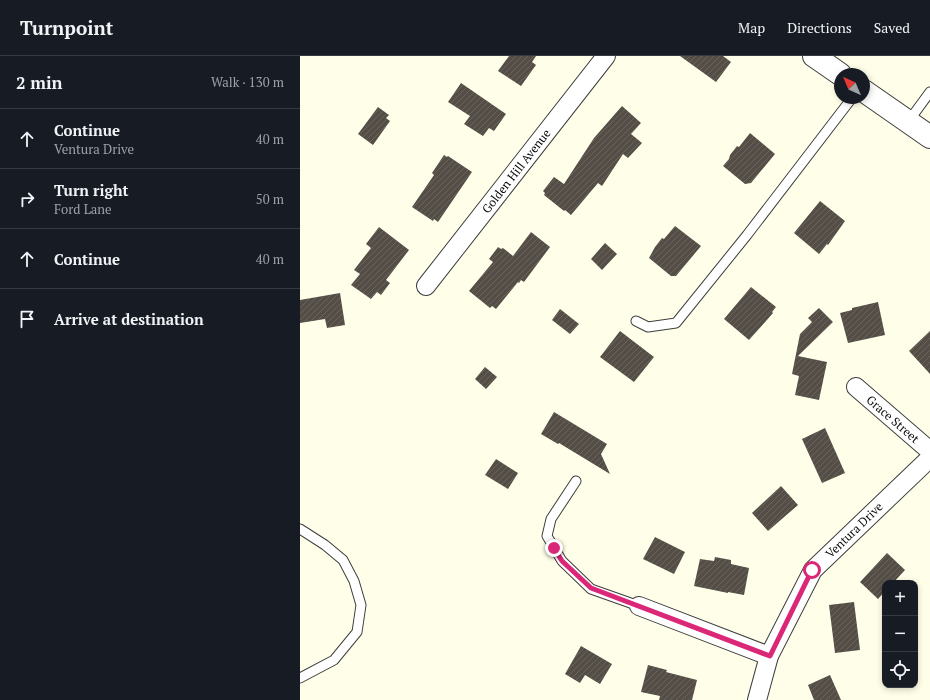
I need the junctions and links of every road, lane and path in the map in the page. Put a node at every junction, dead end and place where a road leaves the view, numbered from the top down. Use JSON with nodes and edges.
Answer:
{"nodes":[{"id":1,"x":606,"y":56,"type":"edge"},
{"id":2,"x":814,"y":56,"type":"edge"},
{"id":3,"x":834,"y":70,"type":"edge"},
{"id":4,"x":930,"y":92,"type":"edge"},
{"id":5,"x":870,"y":95,"type":"edge"},
{"id":6,"x":847,"y":104,"type":"edge"},
{"id":7,"x":908,"y":122,"type":"junction"},
{"id":8,"x":930,"y":137,"type":"edge"},
{"id":9,"x":426,"y":286,"type":"dead end"},
{"id":10,"x":636,"y":321,"type":"dead end"},
{"id":11,"x":856,"y":387,"type":"dead end"},
{"id":12,"x":930,"y":451,"type":"edge"},
{"id":13,"x":930,"y":458,"type":"edge"},
{"id":14,"x":576,"y":481,"type":"dead end"},
{"id":15,"x":300,"y":530,"type":"edge"},
{"id":16,"x":639,"y":606,"type":"joint"},
{"id":17,"x":770,"y":656,"type":"junction"},
{"id":18,"x":300,"y":678,"type":"edge"},
{"id":19,"x":757,"y":700,"type":"edge"}],
"edges":[{"from":1,"to":9,"type":"street","name":"Golden Hill Avenue"},
{"from":2,"to":3,"type":"street"},
{"from":4,"to":7,"type":"lane"},
{"from":5,"to":7,"type":"street"},
{"from":6,"to":10,"type":"lane"},
{"from":7,"to":8,"type":"street"},
{"from":11,"to":12,"type":"street","name":"Grace Street"},
{"from":13,"to":17,"type":"street","name":"Ventura Drive"},
{"from":14,"to":16,"type":"lane"},
{"from":15,"to":18,"type":"lane"},
{"from":16,"to":17,"type":"street"},
{"from":17,"to":19,"type":"street","name":"Ventura Drive"}]}
